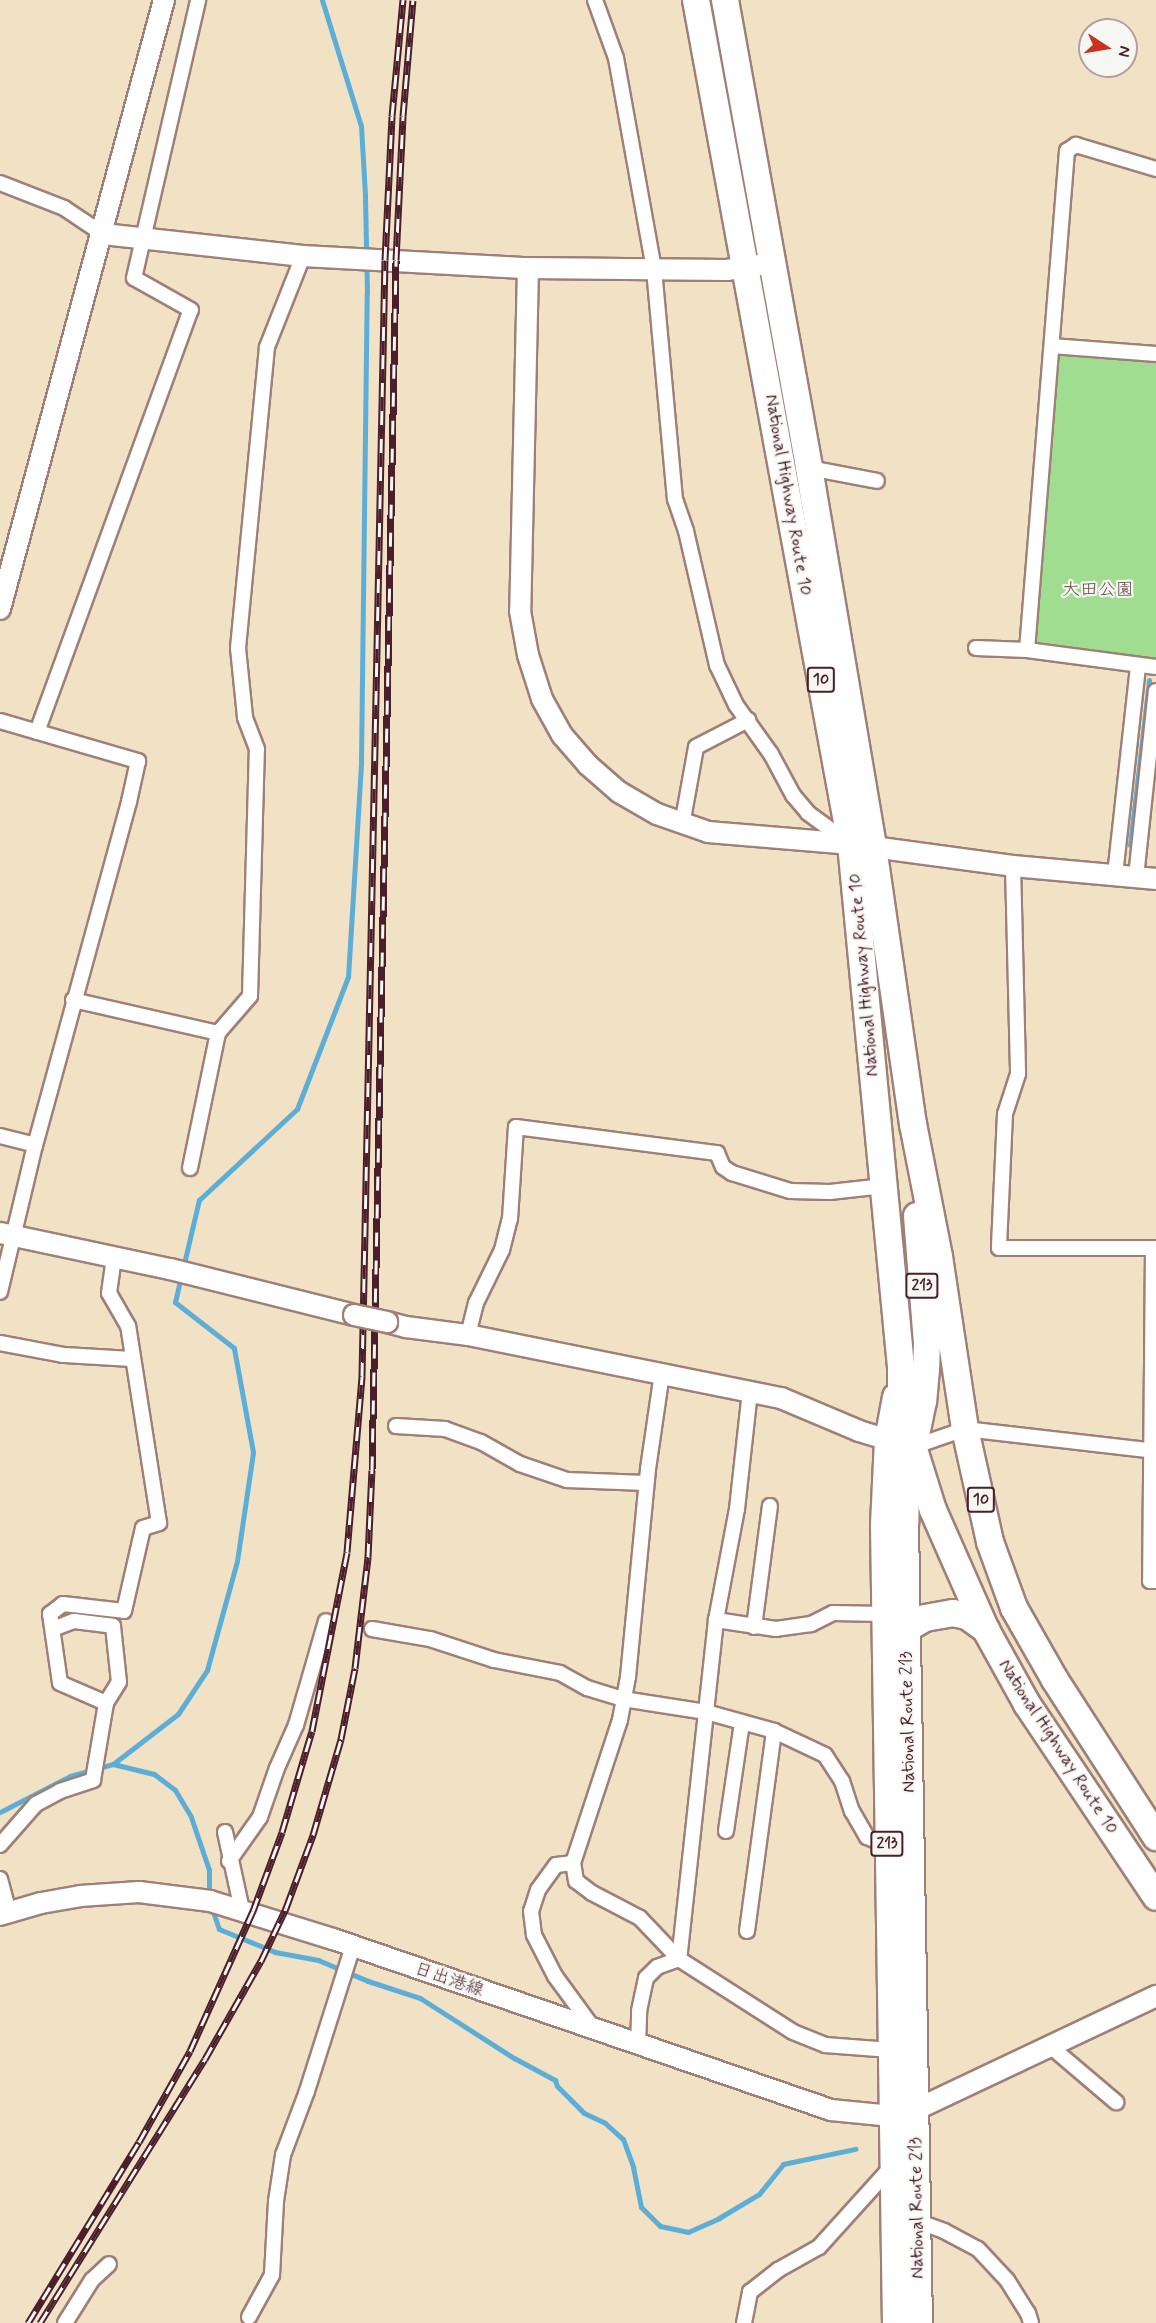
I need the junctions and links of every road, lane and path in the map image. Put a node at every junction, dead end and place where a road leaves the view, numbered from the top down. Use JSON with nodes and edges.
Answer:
{"nodes":[{"id":1,"x":164,"y":0,"type":"edge"},
{"id":2,"x":198,"y":0,"type":"edge"},
{"id":3,"x":595,"y":0,"type":"edge"},
{"id":4,"x":696,"y":0,"type":"edge"},
{"id":5,"x":725,"y":0,"type":"edge"},
{"id":6,"x":1156,"y":169,"type":"edge"},
{"id":7,"x":0,"y":183,"type":"edge"},
{"id":8,"x":103,"y":234,"type":"junction"},
{"id":9,"x":143,"y":240,"type":"junction"},
{"id":10,"x":303,"y":256,"type":"junction"},
{"id":11,"x":773,"y":263,"type":"junction"},
{"id":12,"x":528,"y":268,"type":"junction"},
{"id":13,"x":747,"y":268,"type":"junction"},
{"id":14,"x":654,"y":269,"type":"junction"},
{"id":15,"x":1052,"y":346,"type":"junction"},
{"id":16,"x":1156,"y":354,"type":"edge"},
{"id":17,"x":809,"y":468,"type":"junction"},
{"id":18,"x":877,"y":482,"type":"dead end"},
{"id":19,"x":0,"y":609,"type":"edge"},
{"id":20,"x":976,"y":648,"type":"dead end"},
{"id":21,"x":1027,"y":650,"type":"junction"},
{"id":22,"x":1138,"y":665,"type":"junction"},
{"id":23,"x":1156,"y":667,"type":"edge"},
{"id":24,"x":1156,"y":692,"type":"edge"},
{"id":25,"x":748,"y":720,"type":"junction"},
{"id":26,"x":0,"y":721,"type":"edge"},
{"id":27,"x":37,"y":732,"type":"junction"},
{"id":28,"x":682,"y":825,"type":"junction"},
{"id":29,"x":862,"y":846,"type":"junction"},
{"id":30,"x":1013,"y":866,"type":"junction"},
{"id":31,"x":1115,"y":875,"type":"junction"},
{"id":32,"x":1136,"y":877,"type":"junction"},
{"id":33,"x":1156,"y":879,"type":"edge"},
{"id":34,"x":73,"y":1000,"type":"junction"},
{"id":35,"x":218,"y":1033,"type":"junction"},
{"id":36,"x":914,"y":1124,"type":"junction"},
{"id":37,"x":0,"y":1136,"type":"edge"},
{"id":38,"x":35,"y":1145,"type":"junction"},
{"id":39,"x":190,"y":1168,"type":"dead end"},
{"id":40,"x":884,"y":1186,"type":"junction"},
{"id":41,"x":6,"y":1234,"type":"edge"},
{"id":42,"x":1154,"y":1248,"type":"edge"},
{"id":43,"x":114,"y":1257,"type":"junction"},
{"id":44,"x":0,"y":1292,"type":"edge"},
{"id":45,"x":468,"y":1335,"type":"junction"},
{"id":46,"x":0,"y":1343,"type":"edge"},
{"id":47,"x":133,"y":1359,"type":"junction"},
{"id":48,"x":901,"y":1367,"type":"junction"},
{"id":49,"x":662,"y":1373,"type":"junction"},
{"id":50,"x":750,"y":1392,"type":"junction"},
{"id":51,"x":396,"y":1426,"type":"dead end"},
{"id":52,"x":965,"y":1428,"type":"junction"},
{"id":53,"x":888,"y":1440,"type":"junction"},
{"id":54,"x":914,"y":1447,"type":"junction"},
{"id":55,"x":1154,"y":1451,"type":"edge"},
{"id":56,"x":646,"y":1483,"type":"junction"},
{"id":57,"x":770,"y":1506,"type":"dead end"},
{"id":58,"x":1156,"y":1581,"type":"edge"},
{"id":59,"x":884,"y":1614,"type":"junction"},
{"id":60,"x":716,"y":1620,"type":"junction"},
{"id":61,"x":326,"y":1622,"type":"dead end"},
{"id":62,"x":58,"y":1627,"type":"dead end"},
{"id":63,"x":754,"y":1627,"type":"junction"},
{"id":64,"x":372,"y":1629,"type":"dead end"},
{"id":65,"x":906,"y":1629,"type":"junction"},
{"id":66,"x":986,"y":1630,"type":"junction"},
{"id":67,"x":623,"y":1698,"type":"junction"},
{"id":68,"x":106,"y":1703,"type":"junction"},
{"id":69,"x":706,"y":1712,"type":"junction"},
{"id":70,"x":742,"y":1722,"type":"junction"},
{"id":71,"x":774,"y":1731,"type":"junction"},
{"id":72,"x":726,"y":1831,"type":"dead end"},
{"id":73,"x":225,"y":1832,"type":"dead end"},
{"id":74,"x":1156,"y":1837,"type":"edge"},
{"id":75,"x":0,"y":1845,"type":"edge"},
{"id":76,"x":887,"y":1845,"type":"junction"},
{"id":77,"x":230,"y":1861,"type":"junction"},
{"id":78,"x":573,"y":1863,"type":"junction"},
{"id":79,"x":0,"y":1879,"type":"edge"},
{"id":80,"x":1156,"y":1897,"type":"edge"},
{"id":81,"x":242,"y":1910,"type":"junction"},
{"id":82,"x":4,"y":1913,"type":"edge"},
{"id":83,"x":747,"y":1931,"type":"dead end"},
{"id":84,"x":353,"y":1946,"type":"junction"},
{"id":85,"x":679,"y":1959,"type":"junction"},
{"id":86,"x":1156,"y":1996,"type":"edge"},
{"id":87,"x":595,"y":2031,"type":"junction"},
{"id":88,"x":638,"y":2046,"type":"junction"},
{"id":89,"x":1050,"y":2046,"type":"junction"},
{"id":90,"x":891,"y":2050,"type":"junction"},
{"id":91,"x":1116,"y":2102,"type":"dead end"},
{"id":92,"x":903,"y":2113,"type":"junction"},
{"id":93,"x":893,"y":2165,"type":"junction"},
{"id":94,"x":905,"y":2219,"type":"junction"},
{"id":95,"x":109,"y":2264,"type":"dead end"},
{"id":96,"x":249,"y":2318,"type":"dead end"},
{"id":97,"x":65,"y":2323,"type":"edge"},
{"id":98,"x":744,"y":2323,"type":"edge"},
{"id":99,"x":896,"y":2323,"type":"edge"},
{"id":100,"x":919,"y":2323,"type":"edge"},
{"id":101,"x":1031,"y":2323,"type":"edge"}],
"edges":[{"from":1,"to":8,"type":"street"},
{"from":2,"to":9,"type":"street"},
{"from":3,"to":14,"type":"street"},
{"from":4,"to":13,"type":"highway","name":"National Highway Route 10","number":"10"},
{"from":5,"to":11,"type":"highway","name":"National Highway Route 10","number":"10"},
{"from":6,"to":15,"type":"street"},
{"from":7,"to":8,"type":"street"},
{"from":8,"to":9,"type":"street"},
{"from":8,"to":19,"type":"street"},
{"from":9,"to":10,"type":"street"},
{"from":9,"to":27,"type":"street"},
{"from":10,"to":12,"type":"street"},
{"from":10,"to":35,"type":"street"},
{"from":11,"to":13,"type":"street"},
{"from":11,"to":17,"type":"highway","name":"National Highway Route 10","number":"10"},
{"from":12,"to":14,"type":"street"},
{"from":12,"to":28,"type":"street"},
{"from":13,"to":14,"type":"street"},
{"from":13,"to":29,"type":"highway","name":"National Highway Route 10","number":"10"},
{"from":14,"to":25,"type":"street"},
{"from":15,"to":16,"type":"street"},
{"from":15,"to":21,"type":"street"},
{"from":17,"to":18,"type":"street"},
{"from":17,"to":29,"type":"highway","name":"National Highway Route 10","number":"10"},
{"from":20,"to":21,"type":"street"},
{"from":21,"to":22,"type":"street"},
{"from":22,"to":23,"type":"street"},
{"from":22,"to":31,"type":"street"},
{"from":24,"to":32,"type":"street"},
{"from":25,"to":28,"type":"street"},
{"from":25,"to":29,"type":"street"},
{"from":26,"to":27,"type":"street"},
{"from":27,"to":34,"type":"street"},
{"from":28,"to":29,"type":"street"},
{"from":29,"to":30,"type":"street"},
{"from":29,"to":36,"type":"highway","name":"National Highway Route 10","number":"10"},
{"from":29,"to":40,"type":"highway","name":"National Highway Route 10","number":"10"},
{"from":30,"to":31,"type":"street"},
{"from":30,"to":42,"type":"street"},
{"from":31,"to":32,"type":"street"},
{"from":32,"to":33,"type":"street"},
{"from":34,"to":35,"type":"street"},
{"from":34,"to":38,"type":"street"},
{"from":35,"to":39,"type":"street"},
{"from":36,"to":52,"type":"highway","name":"National Highway Route 10","number":"10"},
{"from":36,"to":54,"type":"highway","name":"National Route 213","number":"213"},
{"from":37,"to":38,"type":"street"},
{"from":38,"to":41,"type":"street"},
{"from":40,"to":45,"type":"street"},
{"from":40,"to":48,"type":"highway","name":"National Highway Route 10","number":"10"},
{"from":41,"to":43,"type":"street"},
{"from":41,"to":44,"type":"street"},
{"from":42,"to":55,"type":"street"},
{"from":43,"to":45,"type":"street","bridge":true},
{"from":43,"to":47,"type":"street"},
{"from":45,"to":49,"type":"street"},
{"from":46,"to":47,"type":"street"},
{"from":47,"to":68,"type":"street"},
{"from":48,"to":53,"type":"highway","name":"National Route 213","number":"213"},
{"from":48,"to":54,"type":"highway","name":"National Highway Route 10","number":"10"},
{"from":49,"to":50,"type":"street"},
{"from":49,"to":56,"type":"street"},
{"from":50,"to":53,"type":"street"},
{"from":50,"to":60,"type":"street"},
{"from":51,"to":56,"type":"street"},
{"from":52,"to":54,"type":"street"},
{"from":52,"to":55,"type":"street"},
{"from":52,"to":74,"type":"highway","name":"National Highway Route 10","number":"10"},
{"from":53,"to":54,"type":"street"},
{"from":53,"to":59,"type":"highway","name":"National Route 213","number":"213"},
{"from":54,"to":65,"type":"highway","name":"National Route 213","number":"213"},
{"from":54,"to":66,"type":"highway","name":"National Highway Route 10","number":"10"},
{"from":55,"to":58,"type":"street"},
{"from":56,"to":67,"type":"street"},
{"from":57,"to":63,"type":"street"},
{"from":59,"to":63,"type":"street"},
{"from":59,"to":76,"type":"highway","name":"National Route 213","number":"213"},
{"from":60,"to":63,"type":"street"},
{"from":60,"to":69,"type":"street"},
{"from":61,"to":77,"type":"street"},
{"from":62,"to":68,"type":"street"},
{"from":64,"to":67,"type":"street"},
{"from":65,"to":66,"type":"highway"},
{"from":65,"to":92,"type":"highway","name":"National Route 213","number":"213"},
{"from":66,"to":80,"type":"highway","name":"National Highway Route 10","number":"10"},
{"from":67,"to":69,"type":"street"},
{"from":67,"to":78,"type":"street"},
{"from":68,"to":75,"type":"street"},
{"from":69,"to":70,"type":"street"},
{"from":69,"to":85,"type":"street"},
{"from":70,"to":71,"type":"street"},
{"from":70,"to":72,"type":"street"},
{"from":71,"to":76,"type":"street"},
{"from":71,"to":83,"type":"street"},
{"from":73,"to":77,"type":"street"},
{"from":76,"to":90,"type":"highway","name":"National Route 213","number":"213"},
{"from":77,"to":81,"type":"street"},
{"from":78,"to":85,"type":"street"},
{"from":78,"to":87,"type":"street"},
{"from":79,"to":82,"type":"street"},
{"from":81,"to":82,"type":"street","name":"日出港線"},
{"from":81,"to":84,"type":"street","name":"日出港線"},
{"from":84,"to":87,"type":"street","name":"日出港線"},
{"from":84,"to":96,"type":"street"},
{"from":85,"to":88,"type":"street"},
{"from":85,"to":90,"type":"street"},
{"from":86,"to":89,"type":"street"},
{"from":87,"to":88,"type":"street","name":"日出港線"},
{"from":88,"to":92,"type":"street","name":"日出港線"},
{"from":89,"to":91,"type":"street"},
{"from":89,"to":92,"type":"street"},
{"from":90,"to":92,"type":"highway","name":"National Route 213","number":"213"},
{"from":92,"to":93,"type":"highway","name":"National Route 213","number":"213"},
{"from":92,"to":94,"type":"highway","name":"National Route 213","number":"213"},
{"from":93,"to":94,"type":"highway","name":"National Route 213","number":"213"},
{"from":93,"to":98,"type":"street"},
{"from":94,"to":99,"type":"highway","name":"National Route 213","number":"213"},
{"from":94,"to":100,"type":"highway","name":"National Route 213","number":"213"},
{"from":94,"to":101,"type":"street"},
{"from":95,"to":97,"type":"street"}]}
